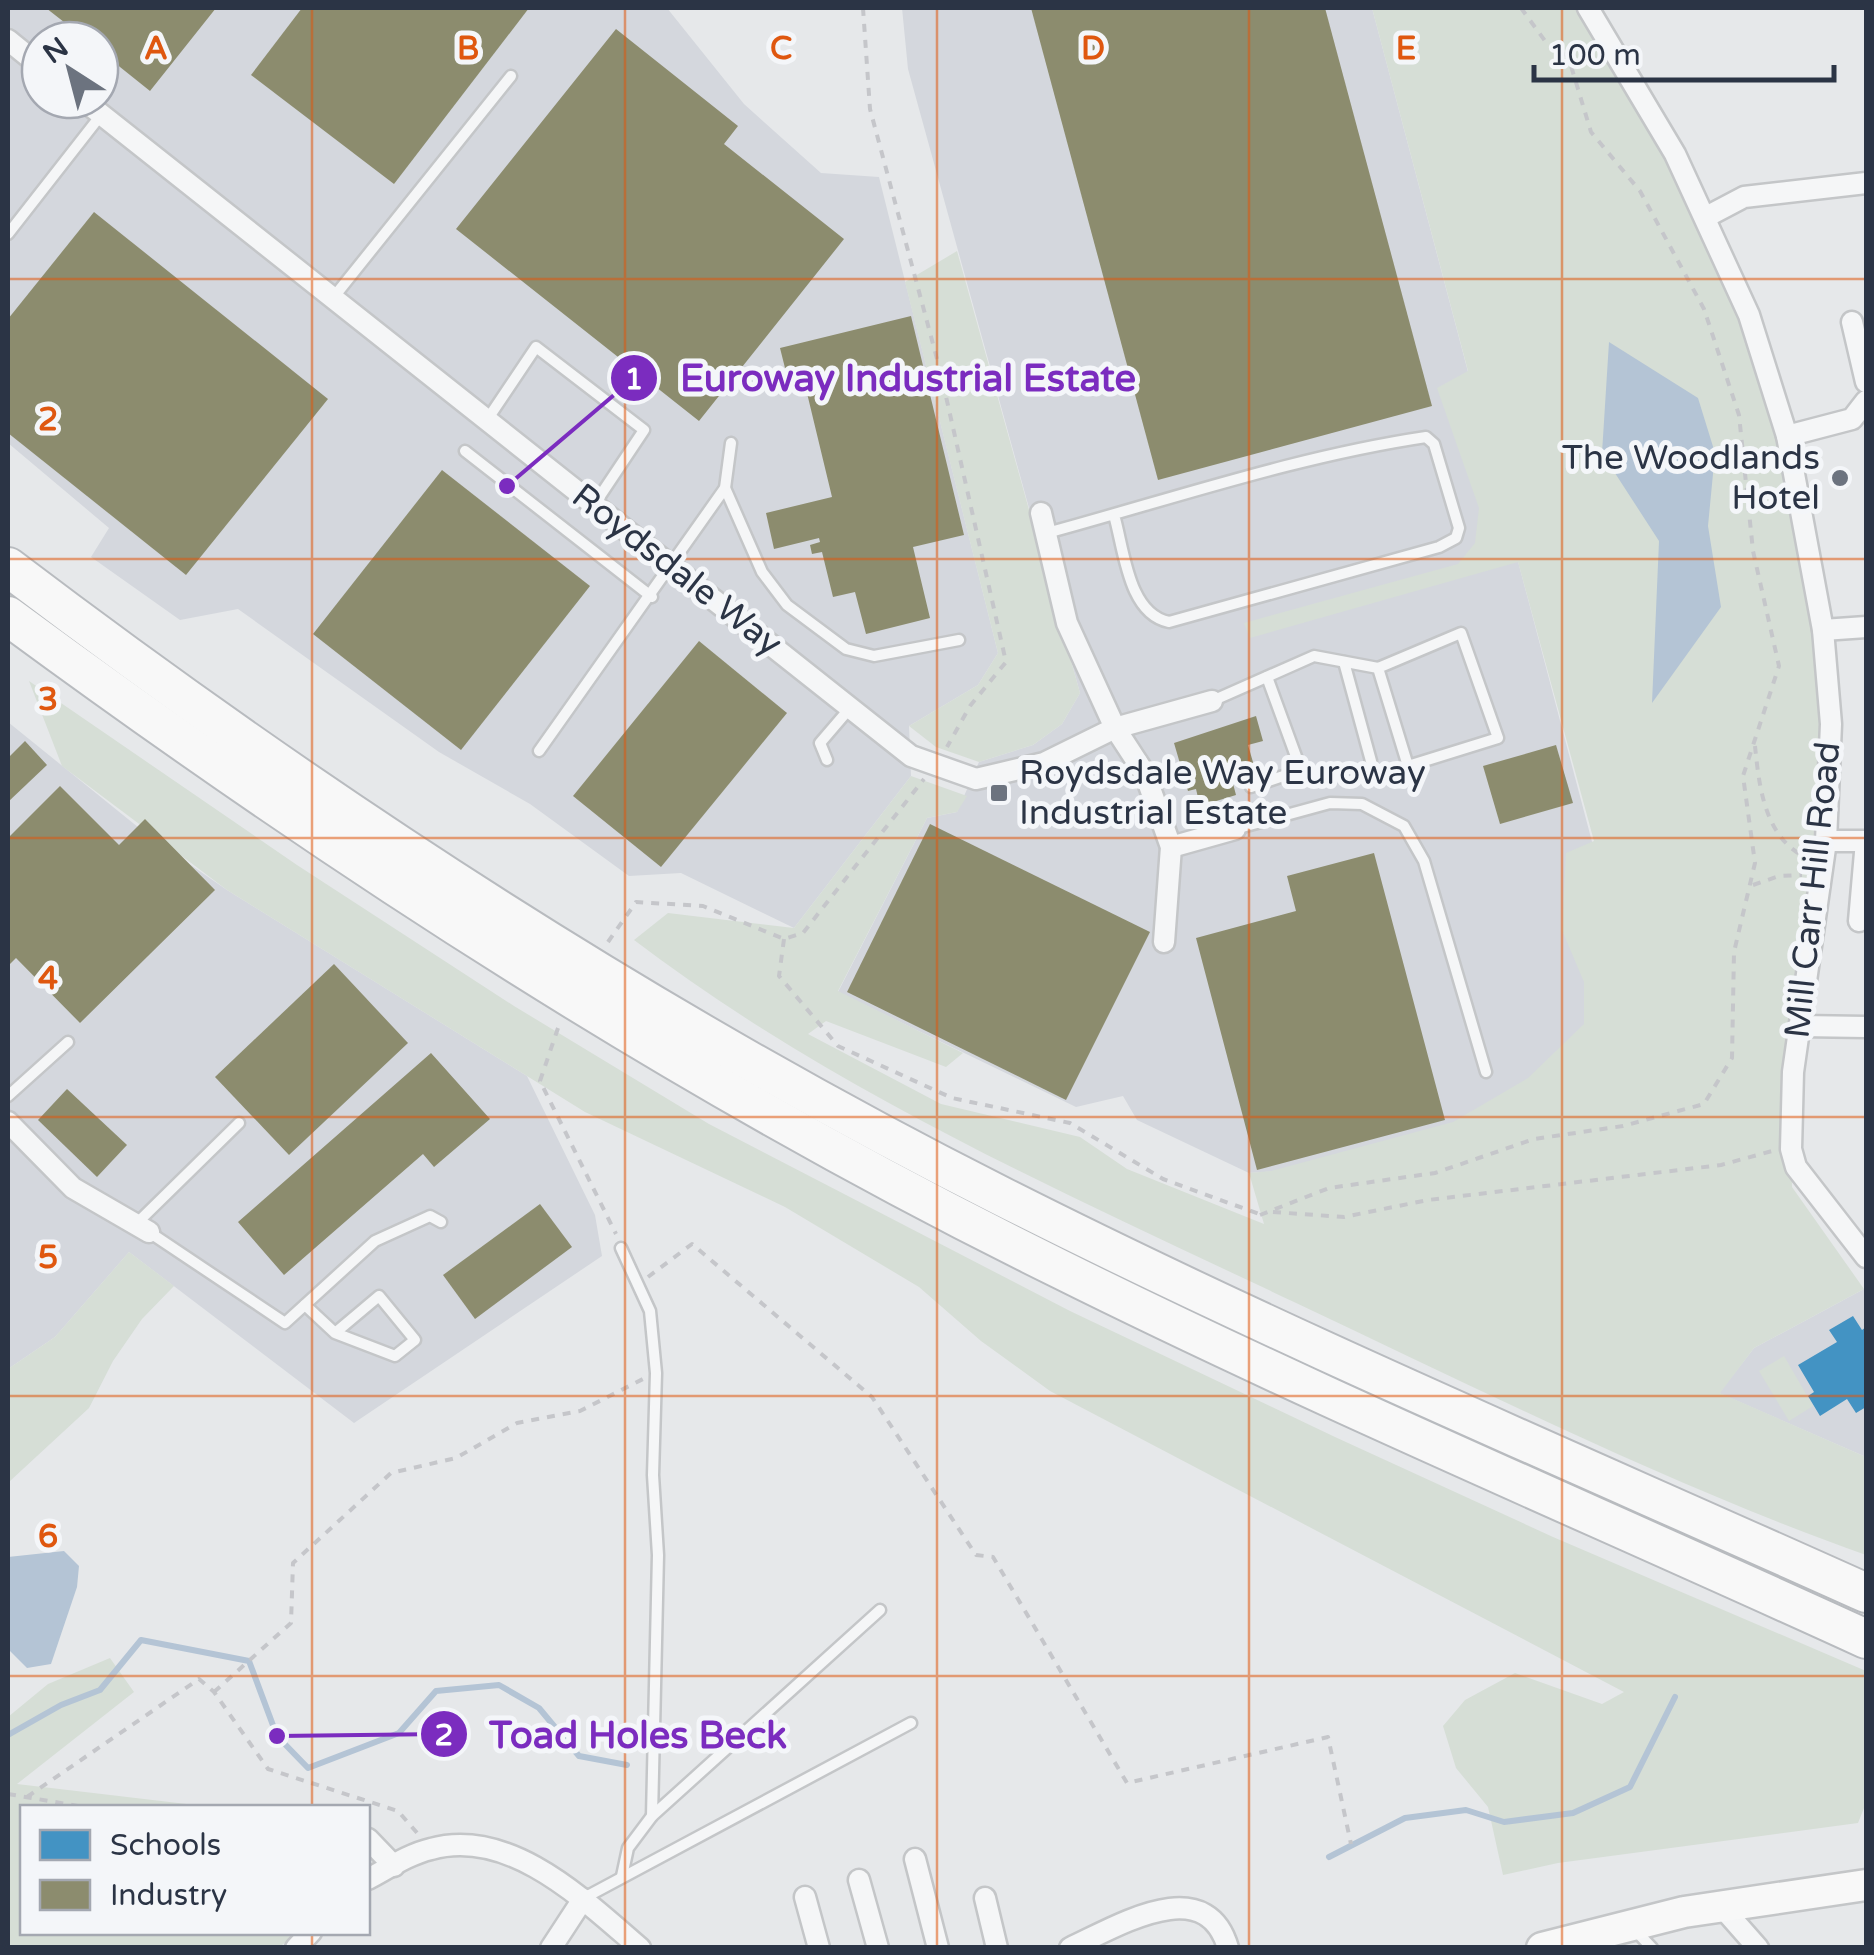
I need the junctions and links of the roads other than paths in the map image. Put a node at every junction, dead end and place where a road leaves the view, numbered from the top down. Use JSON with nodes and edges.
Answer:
{"nodes":[{"id":1,"x":1588,"y":8,"type":"edge"},
{"id":2,"x":512,"y":76,"type":"dead end"},
{"id":3,"x":97,"y":120,"type":"edge"},
{"id":4,"x":110,"y":120,"type":"edge"},
{"id":5,"x":1866,"y":183,"type":"edge"},
{"id":6,"x":8,"y":212,"type":"edge"},
{"id":7,"x":1706,"y":217,"type":"junction"},
{"id":8,"x":18,"y":220,"type":"junction"},
{"id":9,"x":8,"y":234,"type":"edge"},
{"id":10,"x":333,"y":298,"type":"junction"},
{"id":11,"x":1852,"y":322,"type":"dead end"},
{"id":12,"x":1866,"y":382,"type":"edge"},
{"id":13,"x":1866,"y":401,"type":"edge"},
{"id":14,"x":487,"y":420,"type":"junction"},
{"id":15,"x":1788,"y":436,"type":"junction"},
{"id":16,"x":731,"y":443,"type":"dead end"},
{"id":17,"x":465,"y":451,"type":"dead end"},
{"id":18,"x":725,"y":488,"type":"junction"},
{"id":19,"x":594,"y":504,"type":"junction"},
{"id":20,"x":1114,"y":515,"type":"junction"},
{"id":21,"x":1043,"y":523,"type":"joint"},
{"id":22,"x":8,"y":556,"type":"edge"},
{"id":23,"x":8,"y":567,"type":"edge"},
{"id":24,"x":673,"y":567,"type":"junction"},
{"id":25,"x":652,"y":597,"type":"junction"},
{"id":26,"x":53,"y":602,"type":"junction"},
{"id":27,"x":8,"y":616,"type":"edge"},
{"id":28,"x":1866,"y":627,"type":"edge"},
{"id":29,"x":1822,"y":630,"type":"junction"},
{"id":30,"x":959,"y":640,"type":"dead end"},
{"id":31,"x":1344,"y":662,"type":"junction"},
{"id":32,"x":1378,"y":668,"type":"junction"},
{"id":33,"x":1267,"y":677,"type":"junction"},
{"id":34,"x":1212,"y":701,"type":"joint"},
{"id":35,"x":850,"y":708,"type":"junction"},
{"id":36,"x":1115,"y":728,"type":"junction"},
{"id":37,"x":538,"y":751,"type":"dead end"},
{"id":38,"x":826,"y":760,"type":"dead end"},
{"id":39,"x":1371,"y":761,"type":"dead end"},
{"id":40,"x":1251,"y":787,"type":"dead end"},
{"id":41,"x":1236,"y":829,"type":"joint"},
{"id":42,"x":1826,"y":841,"type":"junction"},
{"id":43,"x":1866,"y":841,"type":"edge"},
{"id":44,"x":1171,"y":847,"type":"junction"},
{"id":45,"x":1860,"y":922,"type":"dead end"},
{"id":46,"x":1165,"y":948,"type":"dead end"},
{"id":47,"x":1801,"y":1026,"type":"junction"},
{"id":48,"x":1866,"y":1027,"type":"edge"},
{"id":49,"x":68,"y":1042,"type":"dead end"},
{"id":50,"x":1486,"y":1072,"type":"dead end"},
{"id":51,"x":8,"y":1096,"type":"edge"},
{"id":52,"x":8,"y":1122,"type":"edge"},
{"id":53,"x":239,"y":1123,"type":"dead end"},
{"id":54,"x":441,"y":1222,"type":"dead end"},
{"id":55,"x":142,"y":1228,"type":"junction"},
{"id":56,"x":1862,"y":1243,"type":"edge"},
{"id":57,"x":621,"y":1248,"type":"road end"},
{"id":58,"x":305,"y":1305,"type":"junction"},
{"id":59,"x":335,"y":1333,"type":"junction"},
{"id":60,"x":1866,"y":1592,"type":"edge"},
{"id":61,"x":880,"y":1610,"type":"dead end"},
{"id":62,"x":1866,"y":1639,"type":"edge"},
{"id":63,"x":911,"y":1723,"type":"dead end"},
{"id":64,"x":652,"y":1816,"type":"junction"},
{"id":65,"x":370,"y":1841,"type":"edge"},
{"id":66,"x":915,"y":1858,"type":"dead end"},
{"id":67,"x":394,"y":1866,"type":"junction"},
{"id":68,"x":622,"y":1876,"type":"junction"},
{"id":69,"x":370,"y":1878,"type":"edge"},
{"id":70,"x":859,"y":1880,"type":"dead end"},
{"id":71,"x":1866,"y":1884,"type":"edge"},
{"id":72,"x":805,"y":1897,"type":"dead end"},
{"id":73,"x":985,"y":1898,"type":"dead end"},
{"id":74,"x":583,"y":1899,"type":"junction"},
{"id":75,"x":1720,"y":1906,"type":"junction"},
{"id":76,"x":1629,"y":1924,"type":"junction"},
{"id":77,"x":551,"y":1948,"type":"edge"},
{"id":78,"x":640,"y":1948,"type":"edge"},
{"id":79,"x":819,"y":1948,"type":"edge"},
{"id":80,"x":878,"y":1948,"type":"edge"},
{"id":81,"x":938,"y":1948,"type":"edge"},
{"id":82,"x":998,"y":1948,"type":"edge"},
{"id":83,"x":1070,"y":1948,"type":"edge"},
{"id":84,"x":1228,"y":1948,"type":"edge"},
{"id":85,"x":1542,"y":1948,"type":"edge"},
{"id":86,"x":1652,"y":1948,"type":"edge"},
{"id":87,"x":1758,"y":1948,"type":"edge"}],
"edges":[{"from":1,"to":7,"type":"street","name":"Mill Carr Hill Road"},
{"from":2,"to":10,"type":"lane"},
{"from":3,"to":8,"type":"lane"},
{"from":4,"to":10,"type":"street","name":"Roydsdale Way"},
{"from":5,"to":7,"type":"street"},
{"from":6,"to":8,"type":"lane"},
{"from":7,"to":15,"type":"street","name":"Mill Carr Hill Road"},
{"from":8,"to":9,"type":"lane"},
{"from":10,"to":14,"type":"street","name":"Roydsdale Way"},
{"from":11,"to":12,"type":"street"},
{"from":13,"to":15,"type":"street"},
{"from":14,"to":19,"type":"street","name":"Roydsdale Way"},
{"from":14,"to":19,"type":"lane"},
{"from":15,"to":29,"type":"street","name":"Mill Carr Hill Road"},
{"from":16,"to":18,"type":"lane"},
{"from":17,"to":25,"type":"lane"},
{"from":18,"to":24,"type":"lane"},
{"from":18,"to":30,"type":"lane"},
{"from":19,"to":24,"type":"street","name":"Roydsdale Way"},
{"from":20,"to":20,"type":"lane"},
{"from":20,"to":21,"type":"lane"},
{"from":21,"to":36,"type":"street"},
{"from":22,"to":26,"type":"highway"},
{"from":23,"to":26,"type":"highway"},
{"from":24,"to":25,"type":"lane"},
{"from":24,"to":35,"type":"street","name":"Roydsdale Way"},
{"from":25,"to":37,"type":"lane"},
{"from":26,"to":60,"type":"highway"},
{"from":27,"to":62,"type":"highway"},
{"from":28,"to":29,"type":"street"},
{"from":29,"to":42,"type":"street","name":"Mill Carr Hill Road"},
{"from":31,"to":32,"type":"lane"},
{"from":31,"to":33,"type":"lane"},
{"from":31,"to":39,"type":"lane"},
{"from":32,"to":32,"type":"lane"},
{"from":33,"to":34,"type":"lane"},
{"from":33,"to":40,"type":"lane"},
{"from":34,"to":36,"type":"street","name":"Roydsdale Way"},
{"from":35,"to":36,"type":"street","name":"Roydsdale Way"},
{"from":35,"to":38,"type":"lane"},
{"from":36,"to":44,"type":"street"},
{"from":41,"to":44,"type":"street"},
{"from":41,"to":50,"type":"lane"},
{"from":42,"to":43,"type":"street"},
{"from":42,"to":47,"type":"street","name":"Mill Carr Hill Road"},
{"from":43,"to":45,"type":"street"},
{"from":44,"to":46,"type":"street"},
{"from":47,"to":48,"type":"street"},
{"from":47,"to":56,"type":"street","name":"Mill Carr Hill Road"},
{"from":49,"to":51,"type":"lane"},
{"from":52,"to":55,"type":"street"},
{"from":53,"to":55,"type":"lane"},
{"from":54,"to":58,"type":"lane"},
{"from":55,"to":58,"type":"lane"},
{"from":57,"to":64,"type":"lane"},
{"from":58,"to":59,"type":"lane"},
{"from":59,"to":59,"type":"lane"},
{"from":61,"to":64,"type":"lane"},
{"from":63,"to":68,"type":"lane"},
{"from":64,"to":68,"type":"lane"},
{"from":65,"to":67,"type":"street"},
{"from":66,"to":81,"type":"street"},
{"from":67,"to":69,"type":"street"},
{"from":67,"to":74,"type":"street"},
{"from":68,"to":74,"type":"lane"},
{"from":70,"to":80,"type":"street"},
{"from":71,"to":75,"type":"street"},
{"from":72,"to":79,"type":"street"},
{"from":73,"to":82,"type":"street"},
{"from":74,"to":77,"type":"street"},
{"from":74,"to":78,"type":"street"},
{"from":75,"to":76,"type":"street"},
{"from":75,"to":87,"type":"street"},
{"from":76,"to":85,"type":"street"},
{"from":76,"to":86,"type":"lane"},
{"from":83,"to":84,"type":"street"}]}
